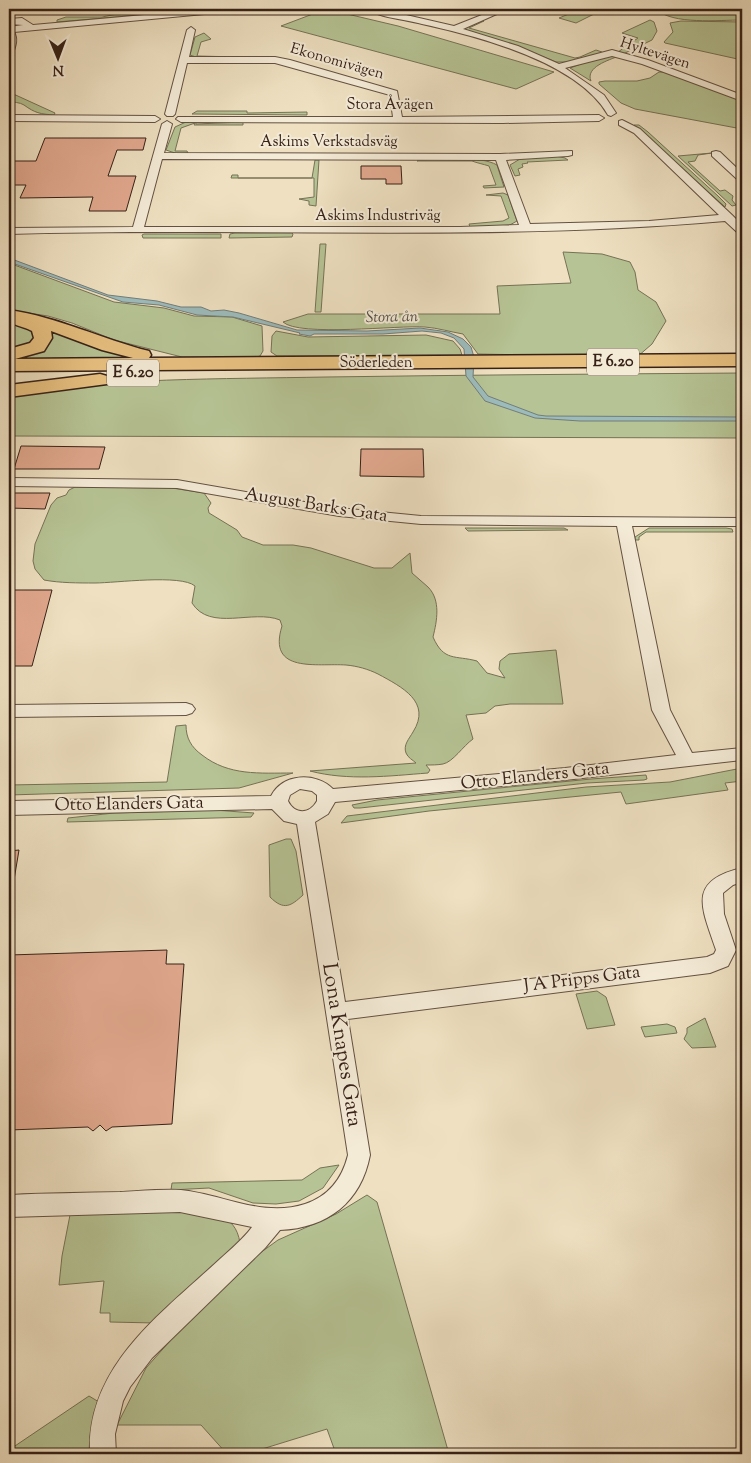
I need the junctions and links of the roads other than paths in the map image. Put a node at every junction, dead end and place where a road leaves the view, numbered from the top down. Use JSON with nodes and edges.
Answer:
{"nodes":[{"id":1,"x":236,"y":9,"type":"edge"},
{"id":2,"x":370,"y":9,"type":"edge"},
{"id":3,"x":504,"y":9,"type":"edge"},
{"id":4,"x":156,"y":13,"type":"edge"},
{"id":5,"x":9,"y":18,"type":"edge"},
{"id":6,"x":9,"y":22,"type":"edge"},
{"id":7,"x":24,"y":25,"type":"junction"},
{"id":8,"x":191,"y":30,"type":"dead end"},
{"id":9,"x":453,"y":30,"type":"junction"},
{"id":10,"x":10,"y":32,"type":"edge"},
{"id":11,"x":9,"y":53,"type":"edge"},
{"id":12,"x":184,"y":60,"type":"junction"},
{"id":13,"x":559,"y":67,"type":"junction"},
{"id":14,"x":742,"y":98,"type":"edge"},
{"id":15,"x":611,"y":113,"type":"junction"},
{"id":16,"x":9,"y":118,"type":"edge"},
{"id":17,"x":599,"y":118,"type":"junction"},
{"id":18,"x":168,"y":119,"type":"junction"},
{"id":19,"x":60,"y":120,"type":"junction"},
{"id":20,"x":398,"y":120,"type":"junction"},
{"id":21,"x":622,"y":122,"type":"junction"},
{"id":22,"x":9,"y":123,"type":"edge"},
{"id":23,"x":568,"y":153,"type":"dead end"},
{"id":24,"x":716,"y":154,"type":"dead end"},
{"id":25,"x":158,"y":156,"type":"junction"},
{"id":26,"x":500,"y":157,"type":"junction"},
{"id":27,"x":742,"y":178,"type":"edge"},
{"id":28,"x":728,"y":217,"type":"junction"},
{"id":29,"x":526,"y":228,"type":"junction"},
{"id":30,"x":9,"y":230,"type":"edge"},
{"id":31,"x":138,"y":230,"type":"junction"},
{"id":32,"x":742,"y":231,"type":"edge"},
{"id":33,"x":9,"y":315,"type":"edge"},
{"id":34,"x":9,"y":320,"type":"edge"},
{"id":35,"x":9,"y":355,"type":"edge"},
{"id":36,"x":742,"y":360,"type":"edge"},
{"id":37,"x":9,"y":365,"type":"edge"},
{"id":38,"x":484,"y":366,"type":"junction"},
{"id":39,"x":232,"y":368,"type":"junction"},
{"id":40,"x":742,"y":369,"type":"edge"},
{"id":41,"x":9,"y":373,"type":"edge"},
{"id":42,"x":9,"y":391,"type":"edge"},
{"id":43,"x":9,"y":482,"type":"edge"},
{"id":44,"x":624,"y":522,"type":"junction"},
{"id":45,"x":742,"y":522,"type":"edge"},
{"id":46,"x":186,"y":709,"type":"dead end"},
{"id":47,"x":9,"y":711,"type":"edge"},
{"id":48,"x":742,"y":754,"type":"edge"},
{"id":49,"x":686,"y":760,"type":"junction"},
{"id":50,"x":327,"y":796,"type":"junction"},
{"id":51,"x":278,"y":802,"type":"junction"},
{"id":52,"x":9,"y":808,"type":"edge"},
{"id":53,"x":305,"y":818,"type":"junction"},
{"id":54,"x":742,"y":875,"type":"edge"},
{"id":55,"x":336,"y":1012,"type":"junction"},
{"id":56,"x":9,"y":1206,"type":"edge"},
{"id":57,"x":273,"y":1220,"type":"junction"},
{"id":58,"x":104,"y":1454,"type":"edge"}],
"edges":[{"from":1,"to":4,"type":"street"},
{"from":2,"to":9,"type":"street"},
{"from":3,"to":9,"type":"street"},
{"from":4,"to":7,"type":"street"},
{"from":5,"to":7,"type":"street"},
{"from":6,"to":7,"type":"street"},
{"from":7,"to":10,"type":"street"},
{"from":8,"to":12,"type":"street"},
{"from":9,"to":13,"type":"street"},
{"from":10,"to":11,"type":"street"},
{"from":12,"to":18,"type":"street"},
{"from":12,"to":20,"type":"street","name":"Ekonomivägen"},
{"from":13,"to":14,"type":"street","name":"Hyltevägen"},
{"from":13,"to":15,"type":"street"},
{"from":15,"to":17,"type":"street"},
{"from":15,"to":21,"type":"street"},
{"from":16,"to":19,"type":"street"},
{"from":17,"to":20,"type":"street","name":"Stora Åvägen"},
{"from":17,"to":21,"type":"street"},
{"from":18,"to":19,"type":"street"},
{"from":18,"to":20,"type":"street","name":"Stora Åvägen"},
{"from":18,"to":25,"type":"street"},
{"from":19,"to":22,"type":"street"},
{"from":21,"to":28,"type":"street"},
{"from":23,"to":26,"type":"street","name":"Askims Verkstadsväg"},
{"from":24,"to":27,"type":"street"},
{"from":25,"to":26,"type":"street","name":"Askims Verkstadsväg"},
{"from":25,"to":31,"type":"street"},
{"from":26,"to":29,"type":"street"},
{"from":28,"to":29,"type":"street","name":"Askims Industriväg"},
{"from":28,"to":32,"type":"street"},
{"from":29,"to":31,"type":"street","name":"Askims Industriväg"},
{"from":30,"to":31,"type":"street","name":"Askims Industriväg"},
{"from":33,"to":39,"type":"highway"},
{"from":34,"to":35,"type":"highway"},
{"from":36,"to":38,"type":"highway","name":"Söderleden","number":"E 6.20"},
{"from":37,"to":39,"type":"highway","name":"Söderleden","number":"E 6.20"},
{"from":38,"to":39,"type":"highway","name":"Söderleden","number":"E 6.20"},
{"from":38,"to":40,"type":"highway","name":"Söderleden","number":"E 6.20"},
{"from":39,"to":41,"type":"highway","name":"Söderleden","number":"E 6.20"},
{"from":39,"to":42,"type":"highway"},
{"from":43,"to":44,"type":"street","name":"August Barks Gata"},
{"from":44,"to":45,"type":"street","name":"August Barks Gata"},
{"from":44,"to":49,"type":"street"},
{"from":46,"to":47,"type":"street"},
{"from":48,"to":49,"type":"street","name":"Otto Elanders Gata"},
{"from":49,"to":50,"type":"street","name":"Otto Elanders Gata"},
{"from":50,"to":51,"type":"street"},
{"from":50,"to":53,"type":"street"},
{"from":51,"to":52,"type":"street","name":"Otto Elanders Gata"},
{"from":51,"to":53,"type":"street"},
{"from":53,"to":55,"type":"street","name":"Lona Knapes Gata"},
{"from":54,"to":55,"type":"street","name":"J A Pripps Gata"},
{"from":55,"to":57,"type":"street","name":"Lona Knapes Gata"},
{"from":56,"to":57,"type":"street","name":"Lona Knapes Gata"},
{"from":57,"to":58,"type":"street"}]}
